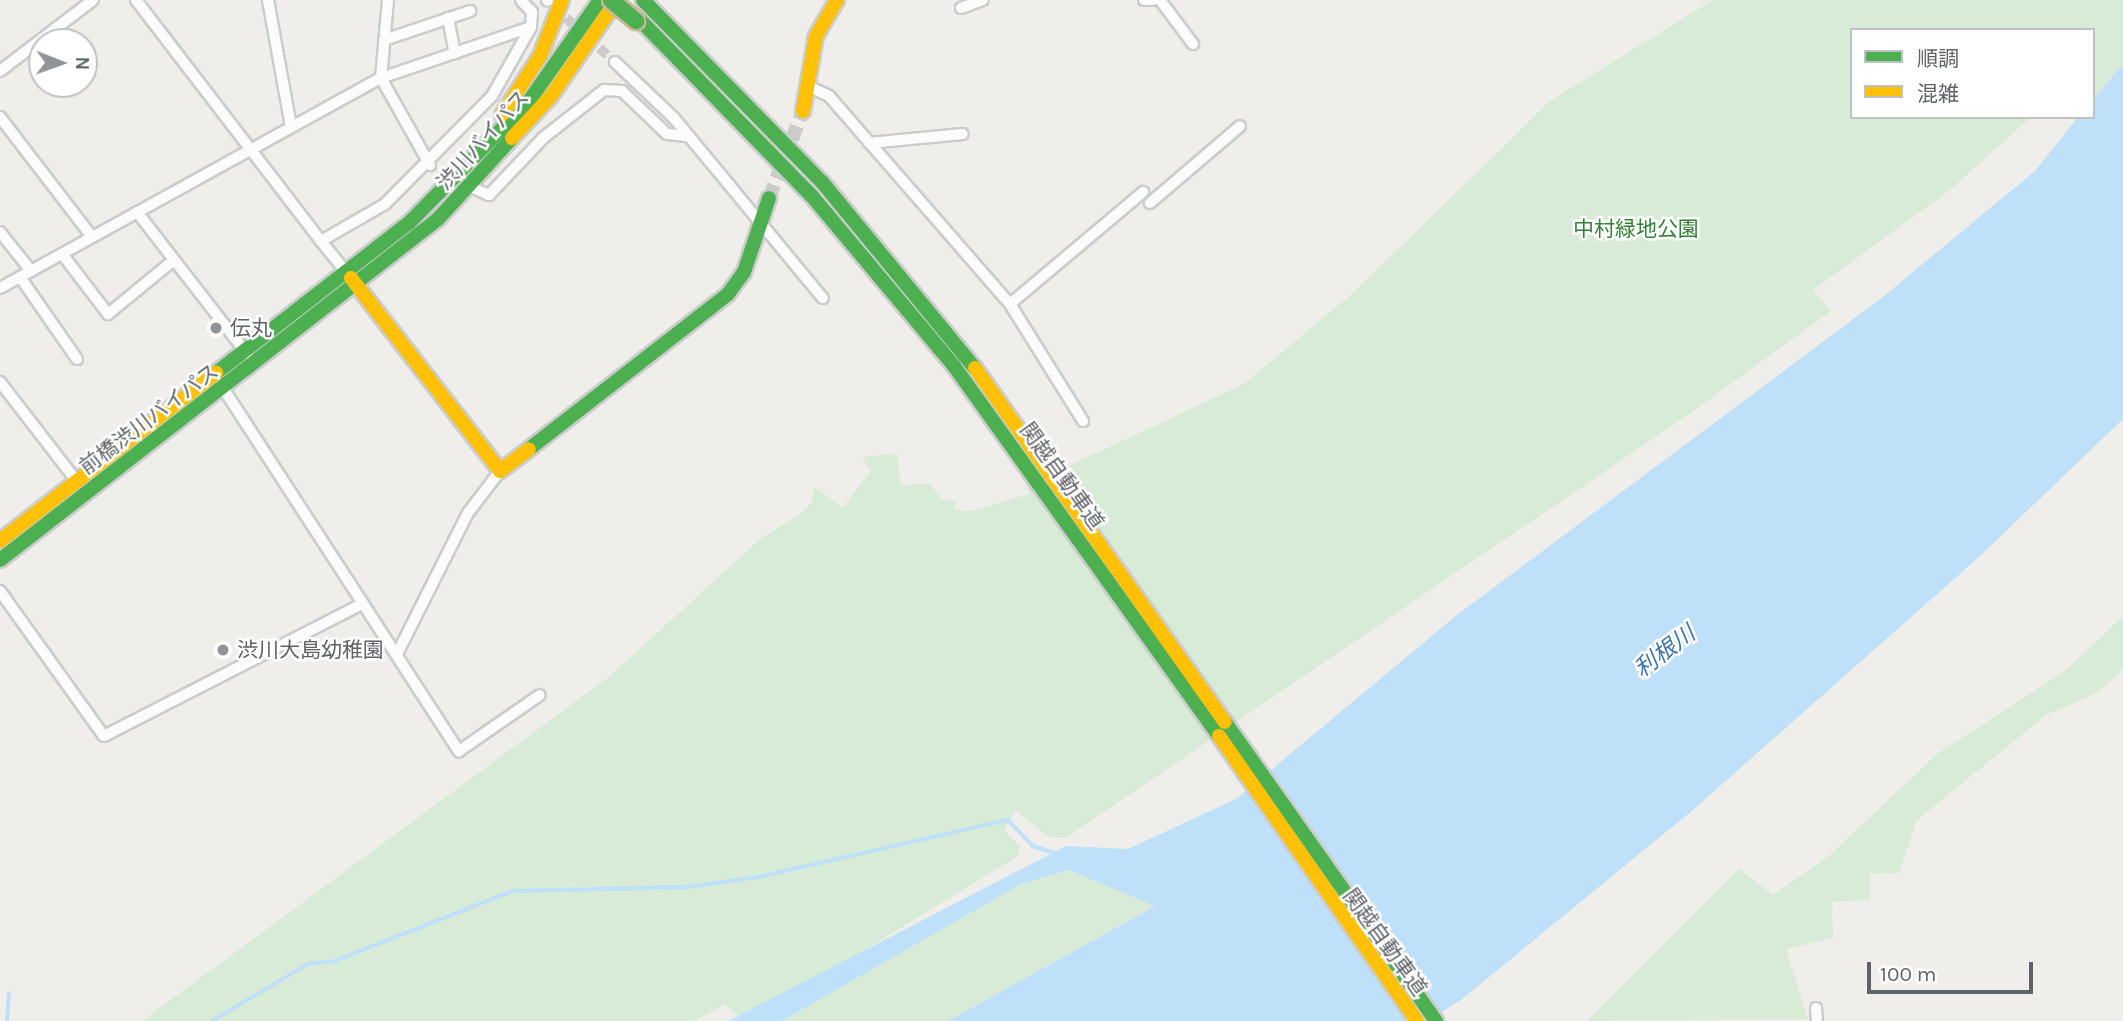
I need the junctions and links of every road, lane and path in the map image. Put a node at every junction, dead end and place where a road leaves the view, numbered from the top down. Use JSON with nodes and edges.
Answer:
{"nodes":[{"id":1,"x":93,"y":0,"type":"edge"},
{"id":2,"x":136,"y":0,"type":"edge"},
{"id":3,"x":268,"y":0,"type":"edge"},
{"id":4,"x":388,"y":0,"type":"edge"},
{"id":5,"x":521,"y":0,"type":"edge"},
{"id":6,"x":552,"y":0,"type":"edge"},
{"id":7,"x":600,"y":0,"type":"edge"},
{"id":8,"x":611,"y":0,"type":"edge"},
{"id":9,"x":619,"y":0,"type":"edge"},
{"id":10,"x":838,"y":0,"type":"edge"},
{"id":11,"x":983,"y":0,"type":"edge"},
{"id":12,"x":1144,"y":0,"type":"edge"},
{"id":13,"x":1153,"y":0,"type":"edge"},
{"id":14,"x":1160,"y":0,"type":"edge"},
{"id":15,"x":961,"y":8,"type":"dead end"},
{"id":16,"x":470,"y":11,"type":"dead end"},
{"id":17,"x":642,"y":11,"type":"edge"},
{"id":18,"x":448,"y":18,"type":"junction"},
{"id":19,"x":531,"y":27,"type":"junction"},
{"id":20,"x":384,"y":40,"type":"junction"},
{"id":21,"x":1193,"y":44,"type":"dead end"},
{"id":22,"x":455,"y":53,"type":"junction"},
{"id":23,"x":615,"y":62,"type":"tunnel mouth"},
{"id":24,"x":0,"y":71,"type":"edge"},
{"id":25,"x":381,"y":78,"type":"junction"},
{"id":26,"x":810,"y":87,"type":"junction"},
{"id":27,"x":803,"y":111,"type":"tunnel mouth"},
{"id":28,"x":0,"y":117,"type":"edge"},
{"id":29,"x":1240,"y":126,"type":"dead end"},
{"id":30,"x":291,"y":127,"type":"junction"},
{"id":31,"x":962,"y":134,"type":"dead end"},
{"id":32,"x":686,"y":136,"type":"junction"},
{"id":33,"x":869,"y":143,"type":"junction"},
{"id":34,"x":248,"y":150,"type":"junction"},
{"id":35,"x":430,"y":165,"type":"junction"},
{"id":36,"x":471,"y":187,"type":"junction"},
{"id":37,"x":1143,"y":192,"type":"dead end"},
{"id":38,"x":439,"y":196,"type":"junction"},
{"id":39,"x":769,"y":198,"type":"tunnel mouth"},
{"id":40,"x":1150,"y":203,"type":"dead end"},
{"id":41,"x":137,"y":212,"type":"junction"},
{"id":42,"x":758,"y":224,"type":"junction"},
{"id":43,"x":0,"y":232,"type":"edge"},
{"id":44,"x":92,"y":237,"type":"junction"},
{"id":45,"x":321,"y":241,"type":"junction"},
{"id":46,"x":62,"y":254,"type":"junction"},
{"id":47,"x":174,"y":260,"type":"junction"},
{"id":48,"x":31,"y":271,"type":"junction"},
{"id":49,"x":20,"y":277,"type":"junction"},
{"id":50,"x":351,"y":278,"type":"junction"},
{"id":51,"x":0,"y":288,"type":"edge"},
{"id":52,"x":823,"y":299,"type":"dead end"},
{"id":53,"x":1010,"y":304,"type":"junction"},
{"id":54,"x":244,"y":350,"type":"junction"},
{"id":55,"x":77,"y":359,"type":"dead end"},
{"id":56,"x":255,"y":364,"type":"junction"},
{"id":57,"x":214,"y":374,"type":"junction"},
{"id":58,"x":0,"y":382,"type":"edge"},
{"id":59,"x":224,"y":389,"type":"junction"},
{"id":60,"x":1083,"y":421,"type":"dead end"},
{"id":61,"x":1032,"y":456,"type":"junction"},
{"id":62,"x":500,"y":471,"type":"junction"},
{"id":63,"x":75,"y":479,"type":"junction"},
{"id":64,"x":0,"y":541,"type":"edge"},
{"id":65,"x":0,"y":561,"type":"edge"},
{"id":66,"x":0,"y":592,"type":"edge"},
{"id":67,"x":362,"y":604,"type":"junction"},
{"id":68,"x":397,"y":654,"type":"junction"},
{"id":69,"x":540,"y":695,"type":"dead end"},
{"id":70,"x":1816,"y":1008,"type":"dead end"},
{"id":71,"x":1417,"y":1021,"type":"edge"},
{"id":72,"x":1436,"y":1021,"type":"edge"},
{"id":73,"x":1817,"y":1021,"type":"edge"}],
"edges":[{"from":1,"to":24,"type":"street"},
{"from":2,"to":34,"type":"street"},
{"from":3,"to":30,"type":"street"},
{"from":4,"to":20,"type":"street"},
{"from":5,"to":19,"type":"street"},
{"from":6,"to":38,"type":"main road"},
{"from":7,"to":38,"type":"main road","name":"渋川バイパス"},
{"from":8,"to":17,"type":"main road","bridge":true},
{"from":9,"to":17,"type":"main road","name":"関越自動車道","bridge":true},
{"from":9,"to":36,"type":"main road","name":"渋川バイパス"},
{"from":10,"to":26,"type":"main road"},
{"from":11,"to":15,"type":"street"},
{"from":12,"to":13,"type":"street"},
{"from":14,"to":21,"type":"street"},
{"from":16,"to":18,"type":"street"},
{"from":17,"to":61,"type":"main road","name":"関越自動車道"},
{"from":17,"to":61,"type":"main road","name":"関越自動車道"},
{"from":18,"to":20,"type":"street"},
{"from":18,"to":22,"type":"street"},
{"from":19,"to":22,"type":"street"},
{"from":19,"to":35,"type":"street"},
{"from":20,"to":25,"type":"street"},
{"from":22,"to":25,"type":"street"},
{"from":23,"to":32,"type":"street"},
{"from":25,"to":30,"type":"street"},
{"from":25,"to":35,"type":"street"},
{"from":26,"to":27,"type":"main road"},
{"from":26,"to":33,"type":"street"},
{"from":28,"to":44,"type":"street"},
{"from":29,"to":40,"type":"street"},
{"from":30,"to":34,"type":"street"},
{"from":31,"to":33,"type":"street"},
{"from":32,"to":36,"type":"street"},
{"from":32,"to":42,"type":"street"},
{"from":33,"to":53,"type":"street"},
{"from":34,"to":41,"type":"street"},
{"from":34,"to":45,"type":"street"},
{"from":35,"to":45,"type":"street"},
{"from":36,"to":50,"type":"main road","name":"渋川バイパス"},
{"from":37,"to":53,"type":"street"},
{"from":38,"to":50,"type":"main road","name":"渋川バイパス"},
{"from":39,"to":42,"type":"main road"},
{"from":41,"to":44,"type":"street"},
{"from":41,"to":47,"type":"street"},
{"from":42,"to":52,"type":"street"},
{"from":42,"to":62,"type":"main road"},
{"from":43,"to":48,"type":"street"},
{"from":44,"to":46,"type":"street"},
{"from":45,"to":50,"type":"street"},
{"from":46,"to":47,"type":"street"},
{"from":46,"to":48,"type":"street"},
{"from":47,"to":54,"type":"street"},
{"from":48,"to":49,"type":"street"},
{"from":49,"to":51,"type":"street"},
{"from":49,"to":55,"type":"street"},
{"from":50,"to":54,"type":"main road","name":"前橋渋川バイパス"},
{"from":50,"to":56,"type":"main road","name":"前橋渋川バイパス"},
{"from":50,"to":62,"type":"main road"},
{"from":53,"to":60,"type":"street"},
{"from":54,"to":56,"type":"street"},
{"from":54,"to":57,"type":"main road","name":"前橋渋川バイパス"},
{"from":56,"to":59,"type":"main road","name":"前橋渋川バイパス"},
{"from":57,"to":59,"type":"street"},
{"from":57,"to":63,"type":"main road","name":"前橋渋川バイパス"},
{"from":58,"to":63,"type":"street"},
{"from":59,"to":65,"type":"main road","name":"前橋渋川バイパス"},
{"from":59,"to":67,"type":"street"},
{"from":61,"to":71,"type":"main road","name":"関越自動車道"},
{"from":61,"to":72,"type":"main road","name":"関越自動車道"},
{"from":62,"to":68,"type":"street"},
{"from":63,"to":64,"type":"main road","name":"前橋渋川バイパス"},
{"from":66,"to":67,"type":"street"},
{"from":67,"to":68,"type":"street"},
{"from":68,"to":69,"type":"street"},
{"from":70,"to":73,"type":"street"}]}
